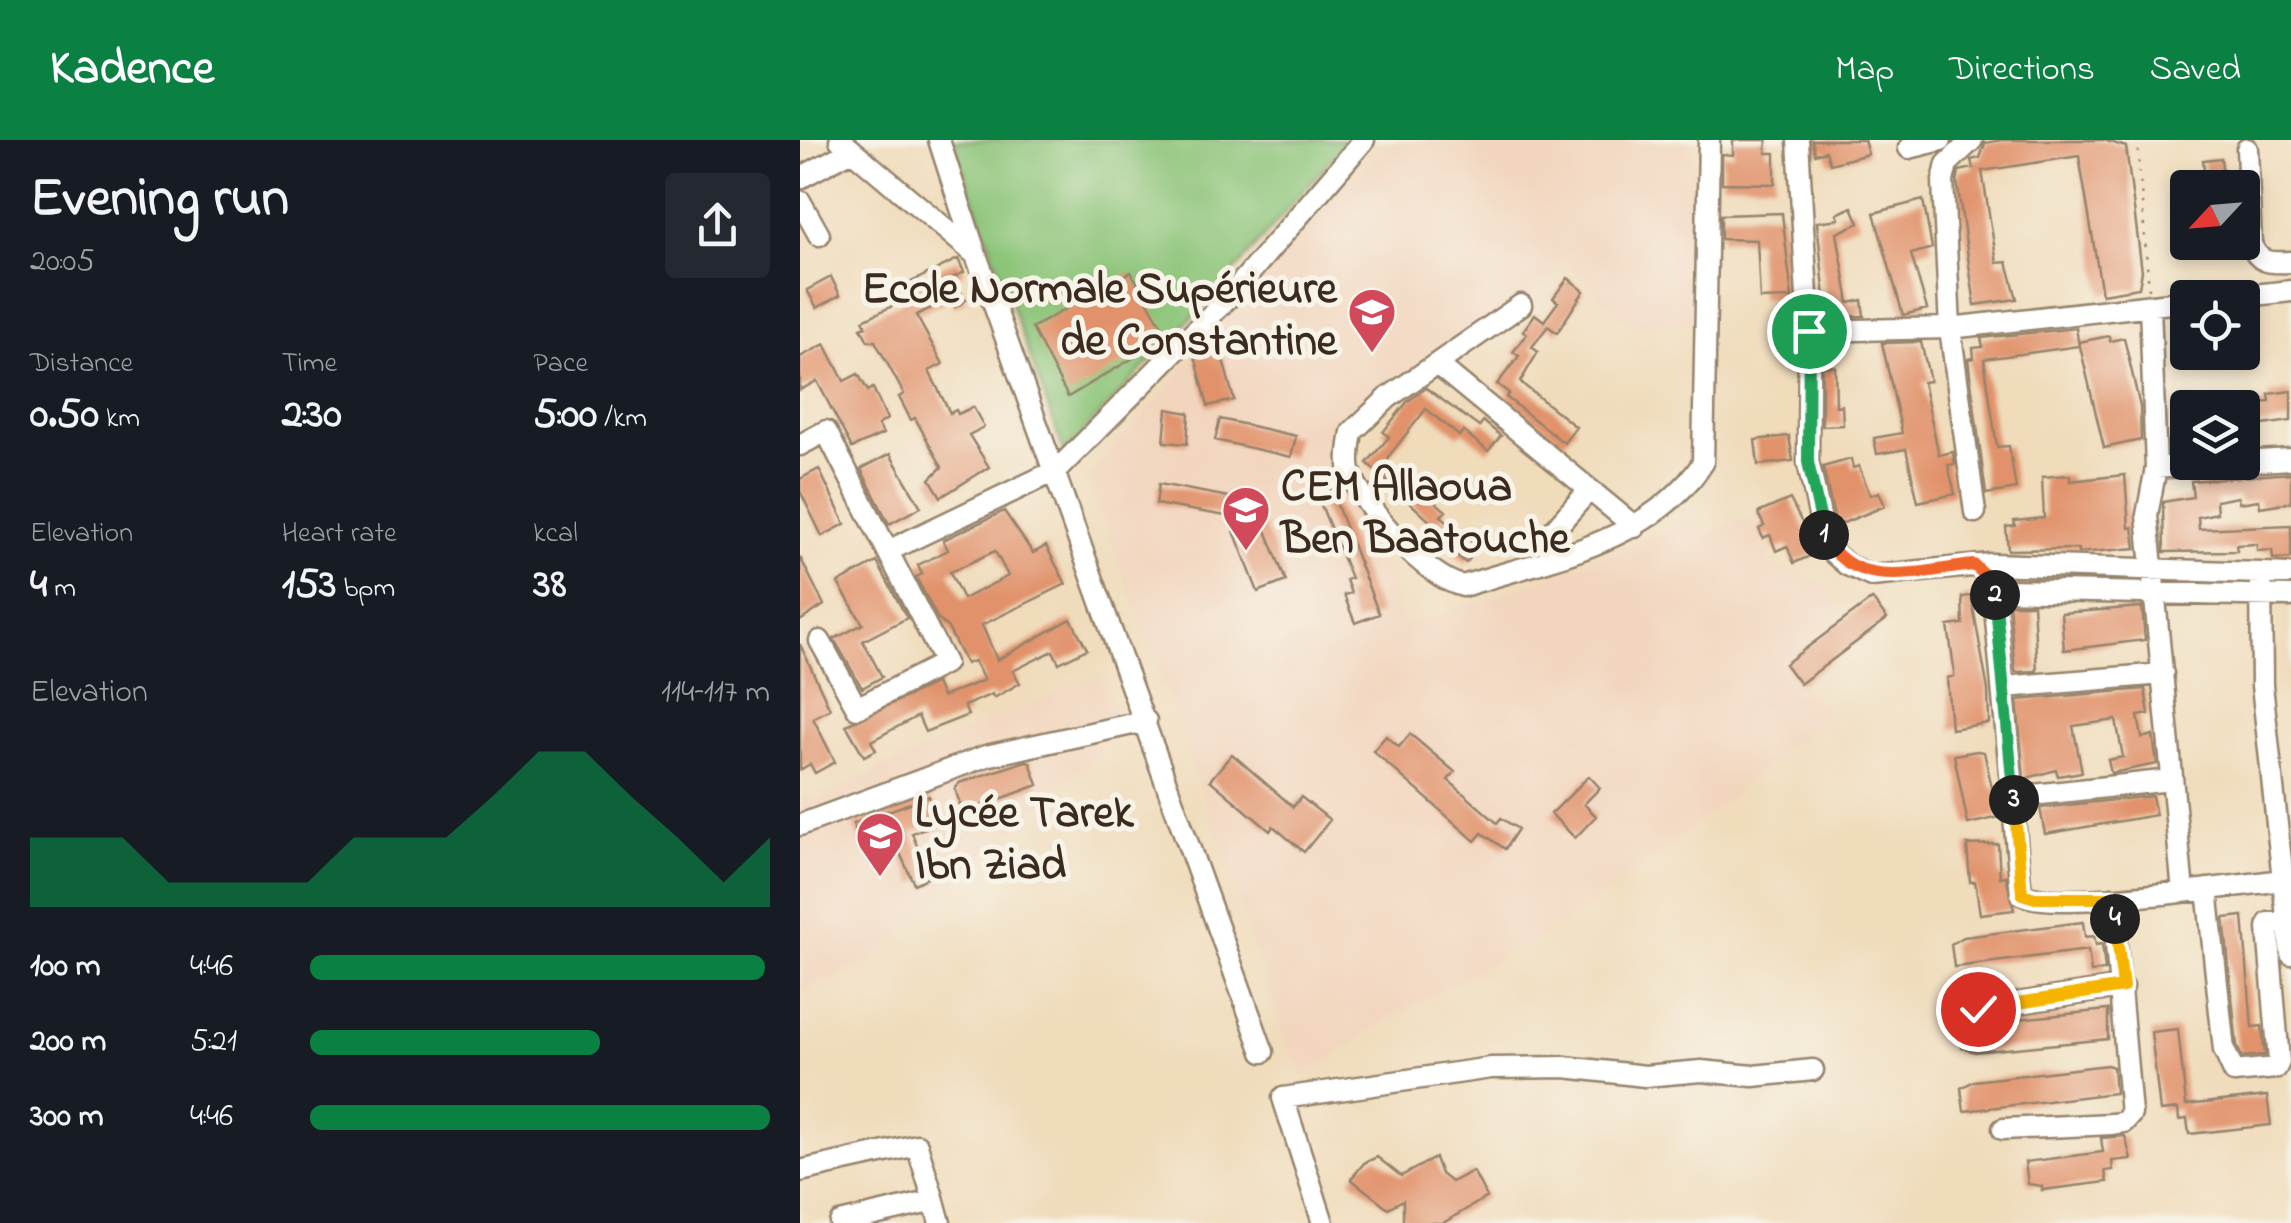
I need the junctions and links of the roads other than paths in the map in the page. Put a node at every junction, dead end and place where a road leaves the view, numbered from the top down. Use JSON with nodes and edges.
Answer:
{"nodes":[{"id":1,"x":939,"y":140,"type":"edge"},
{"id":2,"x":1364,"y":140,"type":"edge"},
{"id":3,"x":1709,"y":140,"type":"edge"},
{"id":4,"x":1798,"y":140,"type":"edge"},
{"id":5,"x":1941,"y":140,"type":"edge"},
{"id":6,"x":1972,"y":140,"type":"edge"},
{"id":7,"x":846,"y":145,"type":"edge"},
{"id":8,"x":1909,"y":148,"type":"dead end"},
{"id":9,"x":2248,"y":149,"type":"dead end"},
{"id":10,"x":800,"y":178,"type":"edge"},
{"id":11,"x":800,"y":202,"type":"edge"},
{"id":12,"x":819,"y":235,"type":"dead end"},
{"id":13,"x":976,"y":255,"type":"junction"},
{"id":14,"x":2291,"y":262,"type":"edge"},
{"id":15,"x":2291,"y":291,"type":"edge"},
{"id":16,"x":2260,"y":294,"type":"edge"},
{"id":17,"x":2170,"y":303,"type":"edge"},
{"id":18,"x":1520,"y":305,"type":"dead end"},
{"id":19,"x":2150,"y":305,"type":"junction"},
{"id":20,"x":1950,"y":328,"type":"junction"},
{"id":21,"x":1809,"y":331,"type":"junction"},
{"id":22,"x":1438,"y":365,"type":"junction"},
{"id":23,"x":800,"y":445,"type":"edge"},
{"id":24,"x":2291,"y":458,"type":"edge"},
{"id":25,"x":2260,"y":461,"type":"edge"},
{"id":26,"x":2170,"y":467,"type":"edge"},
{"id":27,"x":2156,"y":468,"type":"junction"},
{"id":28,"x":1057,"y":470,"type":"junction"},
{"id":29,"x":1590,"y":490,"type":"junction"},
{"id":30,"x":1975,"y":512,"type":"dead end"},
{"id":31,"x":1634,"y":528,"type":"junction"},
{"id":32,"x":890,"y":550,"type":"junction"},
{"id":33,"x":1549,"y":558,"type":"junction"},
{"id":34,"x":2152,"y":570,"type":"junction"},
{"id":35,"x":1986,"y":571,"type":"junction"},
{"id":36,"x":2291,"y":574,"type":"edge"},
{"id":37,"x":2262,"y":585,"type":"junction"},
{"id":38,"x":2156,"y":592,"type":"junction"},
{"id":39,"x":2291,"y":596,"type":"edge"},
{"id":40,"x":820,"y":641,"type":"dead end"},
{"id":41,"x":2163,"y":674,"type":"junction"},
{"id":42,"x":2004,"y":687,"type":"junction"},
{"id":43,"x":1146,"y":721,"type":"junction"},
{"id":44,"x":2170,"y":780,"type":"junction"},
{"id":45,"x":2014,"y":797,"type":"junction"},
{"id":46,"x":800,"y":825,"type":"edge"},
{"id":47,"x":2283,"y":880,"type":"junction"},
{"id":48,"x":2207,"y":889,"type":"junction"},
{"id":49,"x":2183,"y":892,"type":"junction"},
{"id":50,"x":2112,"y":898,"type":"junction"},
{"id":51,"x":2287,"y":920,"type":"junction"},
{"id":52,"x":2291,"y":954,"type":"edge"},
{"id":53,"x":2123,"y":987,"type":"junction"},
{"id":54,"x":1978,"y":1009,"type":"dead end"},
{"id":55,"x":1263,"y":1052,"type":"dead end"},
{"id":56,"x":1813,"y":1070,"type":"dead end"},
{"id":57,"x":2003,"y":1130,"type":"dead end"},
{"id":58,"x":800,"y":1171,"type":"edge"},
{"id":59,"x":934,"y":1201,"type":"junction"},
{"id":60,"x":840,"y":1223,"type":"edge"},
{"id":61,"x":940,"y":1223,"type":"edge"},
{"id":62,"x":1323,"y":1223,"type":"edge"}],
"edges":[{"from":1,"to":13,"type":"street"},
{"from":2,"to":28,"type":"street"},
{"from":3,"to":31,"type":"street"},
{"from":4,"to":21,"type":"street"},
{"from":5,"to":8,"type":"street"},
{"from":6,"to":20,"type":"street"},
{"from":7,"to":10,"type":"street"},
{"from":7,"to":13,"type":"street"},
{"from":9,"to":14,"type":"street"},
{"from":11,"to":12,"type":"street"},
{"from":13,"to":28,"type":"street"},
{"from":15,"to":16,"type":"street"},
{"from":17,"to":19,"type":"street"},
{"from":18,"to":22,"type":"street"},
{"from":19,"to":20,"type":"street"},
{"from":19,"to":27,"type":"street"},
{"from":20,"to":21,"type":"street"},
{"from":20,"to":30,"type":"street"},
{"from":21,"to":35,"type":"street"},
{"from":22,"to":29,"type":"street"},
{"from":22,"to":33,"type":"street"},
{"from":23,"to":32,"type":"street"},
{"from":24,"to":25,"type":"street"},
{"from":26,"to":27,"type":"street"},
{"from":27,"to":34,"type":"street"},
{"from":28,"to":32,"type":"street"},
{"from":28,"to":43,"type":"street"},
{"from":29,"to":31,"type":"street"},
{"from":29,"to":33,"type":"street"},
{"from":31,"to":33,"type":"street"},
{"from":32,"to":40,"type":"street"},
{"from":34,"to":35,"type":"street"},
{"from":34,"to":37,"type":"street"},
{"from":34,"to":38,"type":"street"},
{"from":35,"to":38,"type":"street"},
{"from":35,"to":42,"type":"street"},
{"from":36,"to":37,"type":"street"},
{"from":37,"to":38,"type":"street"},
{"from":37,"to":39,"type":"street"},
{"from":37,"to":47,"type":"street"},
{"from":38,"to":41,"type":"street"},
{"from":41,"to":42,"type":"street"},
{"from":41,"to":44,"type":"street"},
{"from":42,"to":45,"type":"street"},
{"from":43,"to":46,"type":"street"},
{"from":43,"to":55,"type":"street"},
{"from":44,"to":45,"type":"street"},
{"from":44,"to":49,"type":"street"},
{"from":45,"to":50,"type":"street"},
{"from":47,"to":48,"type":"street"},
{"from":47,"to":51,"type":"street"},
{"from":48,"to":49,"type":"street"},
{"from":48,"to":51,"type":"street"},
{"from":49,"to":50,"type":"street"},
{"from":50,"to":53,"type":"street"},
{"from":51,"to":52,"type":"street"},
{"from":53,"to":54,"type":"street"},
{"from":53,"to":57,"type":"street"},
{"from":56,"to":62,"type":"street"},
{"from":58,"to":59,"type":"street"},
{"from":59,"to":60,"type":"street"},
{"from":59,"to":61,"type":"street"}]}
